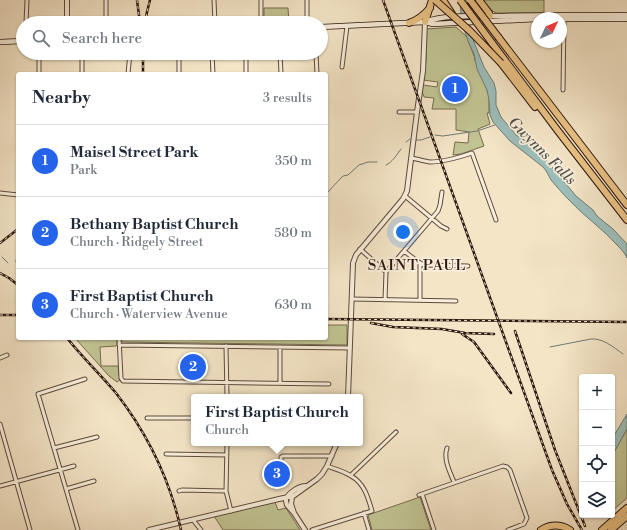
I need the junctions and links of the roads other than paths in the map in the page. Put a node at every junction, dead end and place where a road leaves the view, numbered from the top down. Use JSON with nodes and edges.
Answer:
{"nodes":[{"id":1,"x":27,"y":0,"type":"edge"},
{"id":2,"x":67,"y":0,"type":"edge"},
{"id":3,"x":106,"y":0,"type":"edge"},
{"id":4,"x":214,"y":0,"type":"edge"},
{"id":5,"x":260,"y":0,"type":"edge"},
{"id":6,"x":307,"y":0,"type":"edge"},
{"id":7,"x":434,"y":0,"type":"edge"},
{"id":8,"x":443,"y":0,"type":"edge"},
{"id":9,"x":460,"y":0,"type":"edge"},
{"id":10,"x":470,"y":0,"type":"edge"},
{"id":11,"x":479,"y":0,"type":"edge"},
{"id":12,"x":430,"y":8,"type":"junction"},
{"id":13,"x":627,"y":15,"type":"edge"},
{"id":14,"x":26,"y":16,"type":"edge"},
{"id":15,"x":67,"y":16,"type":"edge"},
{"id":16,"x":106,"y":16,"type":"edge"},
{"id":17,"x":214,"y":16,"type":"edge"},
{"id":18,"x":261,"y":16,"type":"edge"},
{"id":19,"x":308,"y":16,"type":"edge"},
{"id":20,"x":531,"y":17,"type":"edge"},
{"id":21,"x":567,"y":17,"type":"edge"},
{"id":22,"x":567,"y":17,"type":"edge"},
{"id":23,"x":490,"y":18,"type":"junction"},
{"id":24,"x":531,"y":19,"type":"edge"},
{"id":25,"x":627,"y":19,"type":"edge"},
{"id":26,"x":458,"y":20,"type":"junction"},
{"id":27,"x":425,"y":22,"type":"junction"},
{"id":28,"x":409,"y":23,"type":"junction"},
{"id":29,"x":328,"y":26,"type":"edge"},
{"id":30,"x":347,"y":26,"type":"junction"},
{"id":31,"x":16,"y":41,"type":"edge"},
{"id":32,"x":0,"y":42,"type":"edge"},
{"id":33,"x":563,"y":48,"type":"edge"},
{"id":34,"x":39,"y":60,"type":"edge"},
{"id":35,"x":82,"y":60,"type":"edge"},
{"id":36,"x":129,"y":60,"type":"edge"},
{"id":37,"x":179,"y":60,"type":"edge"},
{"id":38,"x":212,"y":60,"type":"edge"},
{"id":39,"x":246,"y":60,"type":"edge"},
{"id":40,"x":280,"y":60,"type":"edge"},
{"id":41,"x":316,"y":60,"type":"edge"},
{"id":42,"x":342,"y":67,"type":"dead end"},
{"id":43,"x":39,"y":72,"type":"edge"},
{"id":44,"x":82,"y":72,"type":"edge"},
{"id":45,"x":128,"y":72,"type":"edge"},
{"id":46,"x":179,"y":72,"type":"edge"},
{"id":47,"x":213,"y":72,"type":"edge"},
{"id":48,"x":246,"y":72,"type":"edge"},
{"id":49,"x":281,"y":72,"type":"edge"},
{"id":50,"x":317,"y":72,"type":"edge"},
{"id":51,"x":563,"y":90,"type":"dead end"},
{"id":52,"x":399,"y":112,"type":"dead end"},
{"id":53,"x":417,"y":112,"type":"junction"},
{"id":54,"x":558,"y":131,"type":"junction"},
{"id":55,"x":411,"y":158,"type":"junction"},
{"id":56,"x":442,"y":192,"type":"dead end"},
{"id":57,"x":0,"y":193,"type":"edge"},
{"id":58,"x":16,"y":195,"type":"edge"},
{"id":59,"x":406,"y":196,"type":"junction"},
{"id":60,"x":627,"y":205,"type":"edge"},
{"id":61,"x":432,"y":218,"type":"junction"},
{"id":62,"x":496,"y":220,"type":"dead end"},
{"id":63,"x":627,"y":220,"type":"edge"},
{"id":64,"x":447,"y":229,"type":"dead end"},
{"id":65,"x":360,"y":249,"type":"junction"},
{"id":66,"x":404,"y":251,"type":"junction"},
{"id":67,"x":420,"y":264,"type":"junction"},
{"id":68,"x":468,"y":266,"type":"dead end"},
{"id":69,"x":386,"y":272,"type":"junction"},
{"id":70,"x":352,"y":299,"type":"junction"},
{"id":71,"x":385,"y":300,"type":"junction"},
{"id":72,"x":420,"y":300,"type":"junction"},
{"id":73,"x":456,"y":301,"type":"dead end"},
{"id":74,"x":119,"y":340,"type":"edge"},
{"id":75,"x":119,"y":345,"type":"junction"},
{"id":76,"x":226,"y":346,"type":"junction"},
{"id":77,"x":280,"y":347,"type":"junction"},
{"id":78,"x":350,"y":348,"type":"junction"},
{"id":79,"x":7,"y":355,"type":"dead end"},
{"id":80,"x":0,"y":358,"type":"edge"},
{"id":81,"x":85,"y":379,"type":"dead end"},
{"id":82,"x":226,"y":382,"type":"junction"},
{"id":83,"x":280,"y":383,"type":"junction"},
{"id":84,"x":329,"y":384,"type":"dead end"},
{"id":85,"x":227,"y":394,"type":"edge"},
{"id":86,"x":348,"y":394,"type":"edge"},
{"id":87,"x":147,"y":418,"type":"dead end"},
{"id":88,"x":191,"y":418,"type":"edge"},
{"id":89,"x":0,"y":424,"type":"edge"},
{"id":90,"x":396,"y":432,"type":"dead end"},
{"id":91,"x":98,"y":437,"type":"dead end"},
{"id":92,"x":227,"y":446,"type":"edge"},
{"id":93,"x":336,"y":446,"type":"edge"},
{"id":94,"x":54,"y":448,"type":"junction"},
{"id":95,"x":447,"y":448,"type":"dead end"},
{"id":96,"x":166,"y":454,"type":"dead end"},
{"id":97,"x":227,"y":455,"type":"junction"},
{"id":98,"x":332,"y":456,"type":"junction"},
{"id":99,"x":74,"y":466,"type":"dead end"},
{"id":100,"x":327,"y":466,"type":"junction"},
{"id":101,"x":60,"y":469,"type":"junction"},
{"id":102,"x":281,"y":474,"type":"dead end"},
{"id":103,"x":351,"y":475,"type":"junction"},
{"id":104,"x":94,"y":481,"type":"dead end"},
{"id":105,"x":16,"y":482,"type":"junction"},
{"id":106,"x":454,"y":482,"type":"junction"},
{"id":107,"x":0,"y":486,"type":"edge"},
{"id":108,"x":307,"y":486,"type":"junction"},
{"id":109,"x":66,"y":489,"type":"junction"},
{"id":110,"x":179,"y":491,"type":"dead end"},
{"id":111,"x":226,"y":491,"type":"junction"},
{"id":112,"x":292,"y":497,"type":"junction"},
{"id":113,"x":286,"y":498,"type":"junction"},
{"id":114,"x":626,"y":510,"type":"edge"},
{"id":115,"x":230,"y":511,"type":"junction"},
{"id":116,"x":294,"y":513,"type":"junction"},
{"id":117,"x":364,"y":513,"type":"junction"},
{"id":118,"x":193,"y":520,"type":"junction"},
{"id":119,"x":30,"y":530,"type":"edge"},
{"id":120,"x":78,"y":530,"type":"edge"},
{"id":121,"x":149,"y":530,"type":"edge"},
{"id":122,"x":200,"y":530,"type":"edge"},
{"id":123,"x":305,"y":530,"type":"edge"},
{"id":124,"x":312,"y":530,"type":"edge"},
{"id":125,"x":369,"y":530,"type":"edge"},
{"id":126,"x":434,"y":530,"type":"edge"},
{"id":127,"x":508,"y":530,"type":"edge"},
{"id":128,"x":541,"y":530,"type":"edge"},
{"id":129,"x":549,"y":530,"type":"edge"},
{"id":130,"x":562,"y":530,"type":"edge"},
{"id":131,"x":570,"y":530,"type":"edge"},
{"id":132,"x":602,"y":530,"type":"edge"},
{"id":133,"x":611,"y":530,"type":"edge"}],
"edges":[{"from":1,"to":14,"type":"street"},
{"from":2,"to":15,"type":"street"},
{"from":3,"to":16,"type":"street"},
{"from":4,"to":17,"type":"street"},
{"from":5,"to":18,"type":"street"},
{"from":6,"to":19,"type":"street"},
{"from":7,"to":12,"type":"highway"},
{"from":7,"to":54,"type":"highway","bridge":true},
{"from":8,"to":26,"type":"highway"},
{"from":9,"to":54,"type":"highway","bridge":true},
{"from":10,"to":60,"type":"highway","bridge":true},
{"from":11,"to":23,"type":"highway"},
{"from":12,"to":27,"type":"highway"},
{"from":12,"to":28,"type":"highway"},
{"from":13,"to":21,"type":"main road"},
{"from":20,"to":23,"type":"main road"},
{"from":22,"to":25,"type":"main road"},
{"from":23,"to":24,"type":"main road"},
{"from":23,"to":26,"type":"main road","bridge":true},
{"from":23,"to":26,"type":"main road"},
{"from":26,"to":27,"type":"main road"},
{"from":27,"to":28,"type":"main road"},
{"from":27,"to":53,"type":"street"},
{"from":28,"to":30,"type":"main road"},
{"from":29,"to":30,"type":"main road"},
{"from":30,"to":42,"type":"street"},
{"from":31,"to":32,"type":"main road"},
{"from":33,"to":51,"type":"street"},
{"from":34,"to":43,"type":"street"},
{"from":35,"to":44,"type":"street"},
{"from":36,"to":45,"type":"street"},
{"from":37,"to":46,"type":"street"},
{"from":38,"to":47,"type":"street"},
{"from":39,"to":48,"type":"street"},
{"from":40,"to":49,"type":"street"},
{"from":41,"to":50,"type":"street"},
{"from":52,"to":53,"type":"street"},
{"from":53,"to":55,"type":"street"},
{"from":54,"to":63,"type":"highway"},
{"from":55,"to":59,"type":"street"},
{"from":55,"to":62,"type":"street"},
{"from":56,"to":61,"type":"street"},
{"from":57,"to":58,"type":"street"},
{"from":59,"to":61,"type":"street"},
{"from":59,"to":65,"type":"street"},
{"from":61,"to":64,"type":"street"},
{"from":61,"to":66,"type":"street"},
{"from":65,"to":69,"type":"street"},
{"from":65,"to":70,"type":"street"},
{"from":66,"to":67,"type":"street"},
{"from":66,"to":69,"type":"street"},
{"from":67,"to":68,"type":"street"},
{"from":67,"to":72,"type":"street"},
{"from":69,"to":71,"type":"street"},
{"from":70,"to":71,"type":"street"},
{"from":70,"to":78,"type":"street"},
{"from":71,"to":72,"type":"street"},
{"from":72,"to":73,"type":"street"},
{"from":74,"to":75,"type":"street"},
{"from":75,"to":76,"type":"street"},
{"from":75,"to":82,"type":"street"},
{"from":76,"to":77,"type":"street"},
{"from":76,"to":82,"type":"street"},
{"from":77,"to":78,"type":"street"},
{"from":77,"to":83,"type":"street"},
{"from":78,"to":86,"type":"street"},
{"from":79,"to":80,"type":"street"},
{"from":81,"to":94,"type":"street"},
{"from":82,"to":83,"type":"street"},
{"from":82,"to":85,"type":"street"},
{"from":83,"to":84,"type":"street"},
{"from":87,"to":88,"type":"street"},
{"from":89,"to":105,"type":"street"},
{"from":90,"to":103,"type":"street"},
{"from":91,"to":94,"type":"street"},
{"from":92,"to":97,"type":"street"},
{"from":93,"to":98,"type":"street"},
{"from":94,"to":101,"type":"street"},
{"from":95,"to":106,"type":"street"},
{"from":96,"to":97,"type":"street"},
{"from":97,"to":111,"type":"street"},
{"from":98,"to":100,"type":"street"},
{"from":98,"to":102,"type":"street"},
{"from":99,"to":101,"type":"street"},
{"from":100,"to":103,"type":"street"},
{"from":100,"to":108,"type":"street"},
{"from":101,"to":105,"type":"street"},
{"from":101,"to":109,"type":"street"},
{"from":103,"to":117,"type":"street"},
{"from":104,"to":109,"type":"street"},
{"from":105,"to":107,"type":"street"},
{"from":105,"to":119,"type":"street"},
{"from":106,"to":126,"type":"street"},
{"from":106,"to":127,"type":"street"},
{"from":108,"to":112,"type":"street"},
{"from":108,"to":113,"type":"street"},
{"from":109,"to":120,"type":"street"},
{"from":110,"to":111,"type":"street"},
{"from":111,"to":115,"type":"street"},
{"from":112,"to":113,"type":"street"},
{"from":112,"to":116,"type":"street"},
{"from":113,"to":115,"type":"street"},
{"from":113,"to":116,"type":"street"},
{"from":114,"to":132,"type":"highway"},
{"from":114,"to":133,"type":"highway"},
{"from":115,"to":118,"type":"street"},
{"from":116,"to":123,"type":"street"},
{"from":117,"to":124,"type":"street"},
{"from":117,"to":125,"type":"street"},
{"from":118,"to":121,"type":"street"},
{"from":118,"to":122,"type":"street"},
{"from":128,"to":131,"type":"highway"},
{"from":129,"to":130,"type":"highway"}]}
